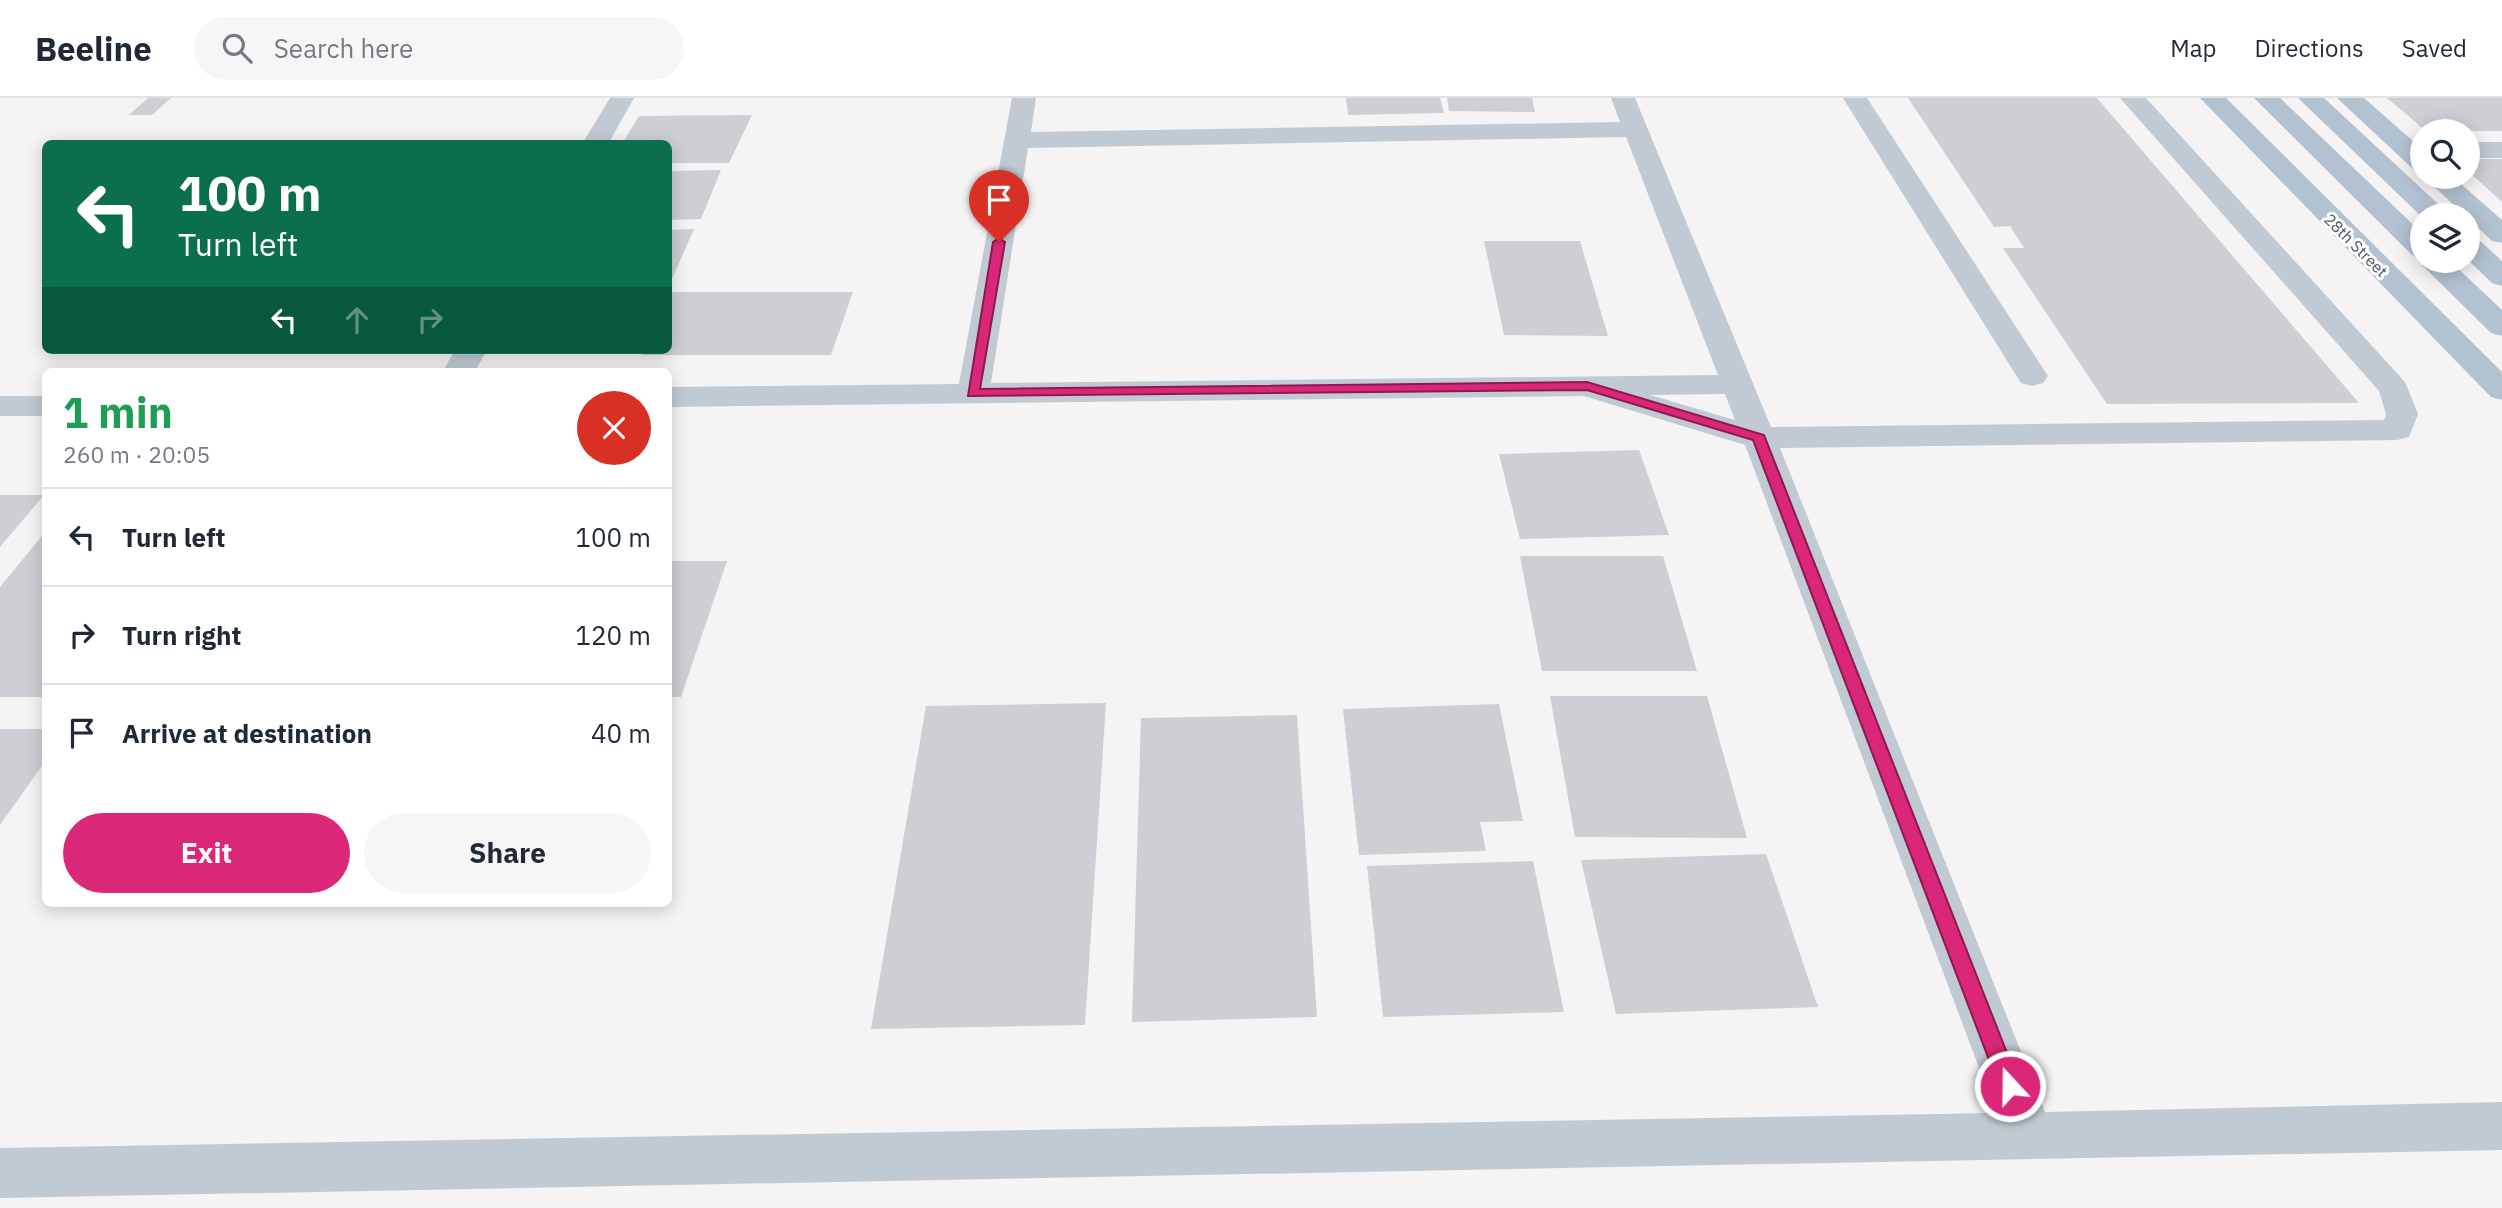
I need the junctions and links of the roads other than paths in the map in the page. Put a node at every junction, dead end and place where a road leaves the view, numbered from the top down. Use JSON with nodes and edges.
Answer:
{"nodes":[{"id":1,"x":622,"y":98,"type":"edge"},
{"id":2,"x":1024,"y":98,"type":"edge"},
{"id":3,"x":1856,"y":98,"type":"edge"},
{"id":4,"x":2132,"y":98,"type":"edge"},
{"id":5,"x":2212,"y":98,"type":"edge"},
{"id":6,"x":2266,"y":98,"type":"edge"},
{"id":7,"x":2310,"y":98,"type":"edge"},
{"id":8,"x":2349,"y":98,"type":"edge"},
{"id":9,"x":1629,"y":114,"type":"edge"},
{"id":10,"x":597,"y":140,"type":"edge"},
{"id":11,"x":1016,"y":140,"type":"junction"},
{"id":12,"x":2410,"y":148,"type":"edge"},
{"id":13,"x":2502,"y":149,"type":"edge"},
{"id":14,"x":2480,"y":150,"type":"edge"},
{"id":15,"x":2450,"y":189,"type":"edge"},
{"id":16,"x":2422,"y":203,"type":"edge"},
{"id":17,"x":2502,"y":235,"type":"edge"},
{"id":18,"x":2410,"y":237,"type":"edge"},
{"id":19,"x":2480,"y":256,"type":"edge"},
{"id":20,"x":2446,"y":273,"type":"edge"},
{"id":21,"x":2502,"y":277,"type":"edge"},
{"id":22,"x":2502,"y":327,"type":"edge"},
{"id":23,"x":2032,"y":376,"type":"dead end"},
{"id":24,"x":1737,"y":384,"type":"junction"},
{"id":25,"x":1587,"y":386,"type":"junction"},
{"id":26,"x":2502,"y":390,"type":"edge"},
{"id":27,"x":973,"y":393,"type":"junction"},
{"id":28,"x":672,"y":397,"type":"edge"},
{"id":29,"x":42,"y":405,"type":"edge"},
{"id":30,"x":0,"y":406,"type":"edge"},
{"id":31,"x":1759,"y":438,"type":"junction"},
{"id":32,"x":2502,"y":1126,"type":"edge"},
{"id":33,"x":2030,"y":1138,"type":"junction"},
{"id":34,"x":0,"y":1173,"type":"edge"}],
"edges":[{"from":1,"to":10,"type":"street"},
{"from":2,"to":11,"type":"street"},
{"from":3,"to":23,"type":"street"},
{"from":4,"to":31,"type":"street"},
{"from":5,"to":26,"type":"main road","name":"28th Street"},
{"from":6,"to":18,"type":"main road"},
{"from":7,"to":16,"type":"main road"},
{"from":8,"to":12,"type":"main road"},
{"from":9,"to":11,"type":"street"},
{"from":9,"to":24,"type":"street"},
{"from":11,"to":27,"type":"street"},
{"from":13,"to":14,"type":"street"},
{"from":15,"to":17,"type":"main road"},
{"from":19,"to":21,"type":"main road"},
{"from":20,"to":22,"type":"main road"},
{"from":24,"to":25,"type":"street"},
{"from":24,"to":31,"type":"street"},
{"from":25,"to":27,"type":"street"},
{"from":25,"to":31,"type":"street"},
{"from":27,"to":28,"type":"street"},
{"from":29,"to":30,"type":"street"},
{"from":31,"to":33,"type":"street"},
{"from":32,"to":33,"type":"street"},
{"from":33,"to":34,"type":"street"}]}
